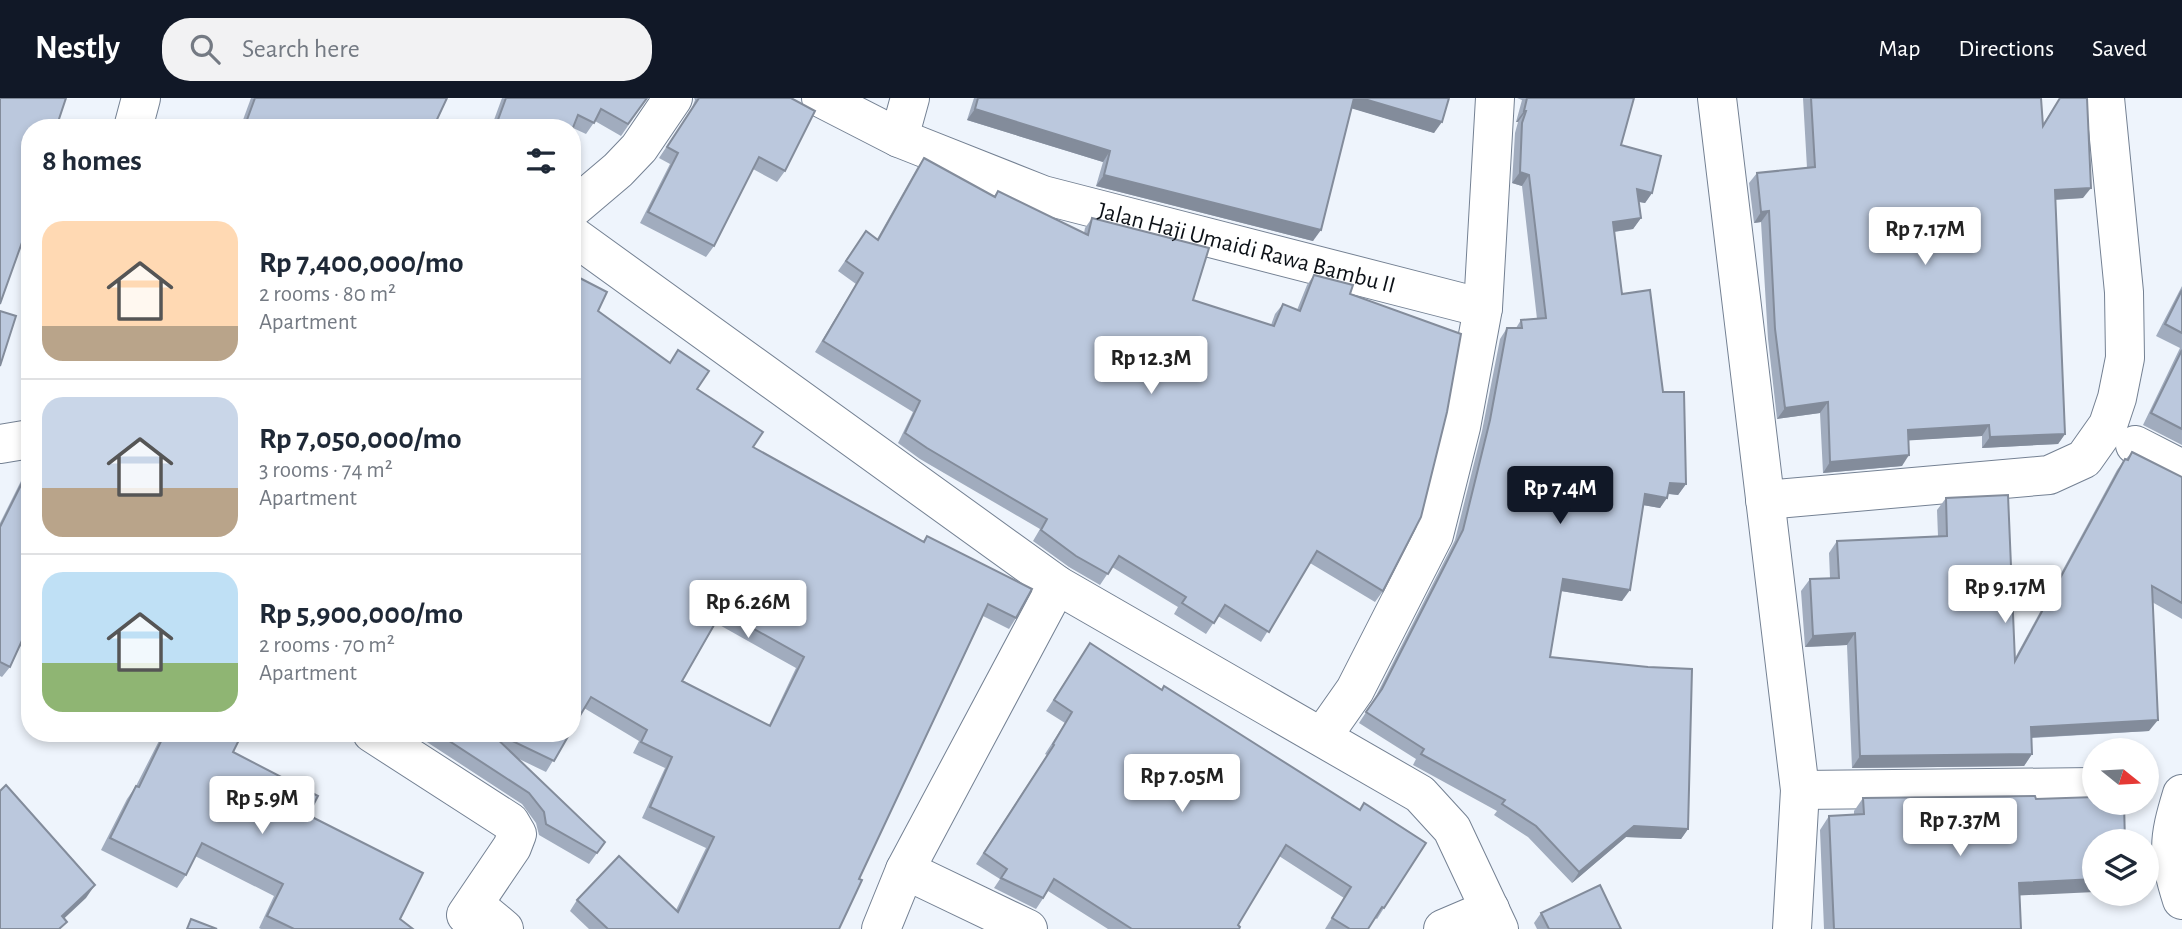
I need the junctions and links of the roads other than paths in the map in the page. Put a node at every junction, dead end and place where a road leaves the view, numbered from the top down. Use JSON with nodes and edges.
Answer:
{"nodes":[{"id":1,"x":141,"y":98,"type":"edge"},
{"id":2,"x":673,"y":98,"type":"edge"},
{"id":3,"x":821,"y":98,"type":"edge"},
{"id":4,"x":910,"y":98,"type":"edge"},
{"id":5,"x":1495,"y":98,"type":"edge"},
{"id":6,"x":1717,"y":98,"type":"edge"},
{"id":7,"x":2105,"y":98,"type":"edge"},
{"id":8,"x":135,"y":119,"type":"edge"},
{"id":9,"x":899,"y":138,"type":"junction"},
{"id":10,"x":581,"y":201,"type":"edge"},
{"id":11,"x":581,"y":241,"type":"edge"},
{"id":12,"x":1483,"y":307,"type":"junction"},
{"id":13,"x":21,"y":440,"type":"edge"},
{"id":14,"x":0,"y":444,"type":"edge"},
{"id":15,"x":2135,"y":445,"type":"dead end"},
{"id":16,"x":2182,"y":469,"type":"edge"},
{"id":17,"x":1765,"y":500,"type":"junction"},
{"id":18,"x":1057,"y":585,"type":"junction"},
{"id":19,"x":1322,"y":737,"type":"junction"},
{"id":20,"x":386,"y":742,"type":"edge"},
{"id":21,"x":2082,"y":787,"type":"edge"},
{"id":22,"x":1800,"y":790,"type":"junction"},
{"id":23,"x":2182,"y":794,"type":"edge"},
{"id":24,"x":905,"y":870,"type":"junction"},
{"id":25,"x":2182,"y":900,"type":"edge"},
{"id":26,"x":1494,"y":919,"type":"edge"},
{"id":27,"x":504,"y":929,"type":"edge"},
{"id":28,"x":881,"y":929,"type":"edge"},
{"id":29,"x":1028,"y":929,"type":"edge"},
{"id":30,"x":1443,"y":929,"type":"edge"},
{"id":31,"x":1792,"y":929,"type":"edge"}],
"edges":[{"from":1,"to":8,"type":"street"},
{"from":2,"to":10,"type":"street"},
{"from":3,"to":9,"type":"street","name":"Jalan Haji Umaidi Rawa Bambu II"},
{"from":4,"to":9,"type":"street"},
{"from":5,"to":12,"type":"street"},
{"from":6,"to":17,"type":"street"},
{"from":7,"to":17,"type":"street"},
{"from":9,"to":12,"type":"street","name":"Jalan Haji Umaidi Rawa Bambu II"},
{"from":11,"to":18,"type":"street"},
{"from":12,"to":19,"type":"street"},
{"from":13,"to":14,"type":"street"},
{"from":15,"to":16,"type":"street"},
{"from":17,"to":22,"type":"street"},
{"from":18,"to":19,"type":"street"},
{"from":18,"to":24,"type":"street"},
{"from":19,"to":26,"type":"street"},
{"from":20,"to":27,"type":"street"},
{"from":21,"to":22,"type":"street"},
{"from":22,"to":31,"type":"street"},
{"from":23,"to":25,"type":"street"},
{"from":24,"to":28,"type":"street"},
{"from":24,"to":29,"type":"street"},
{"from":26,"to":30,"type":"street"}]}
